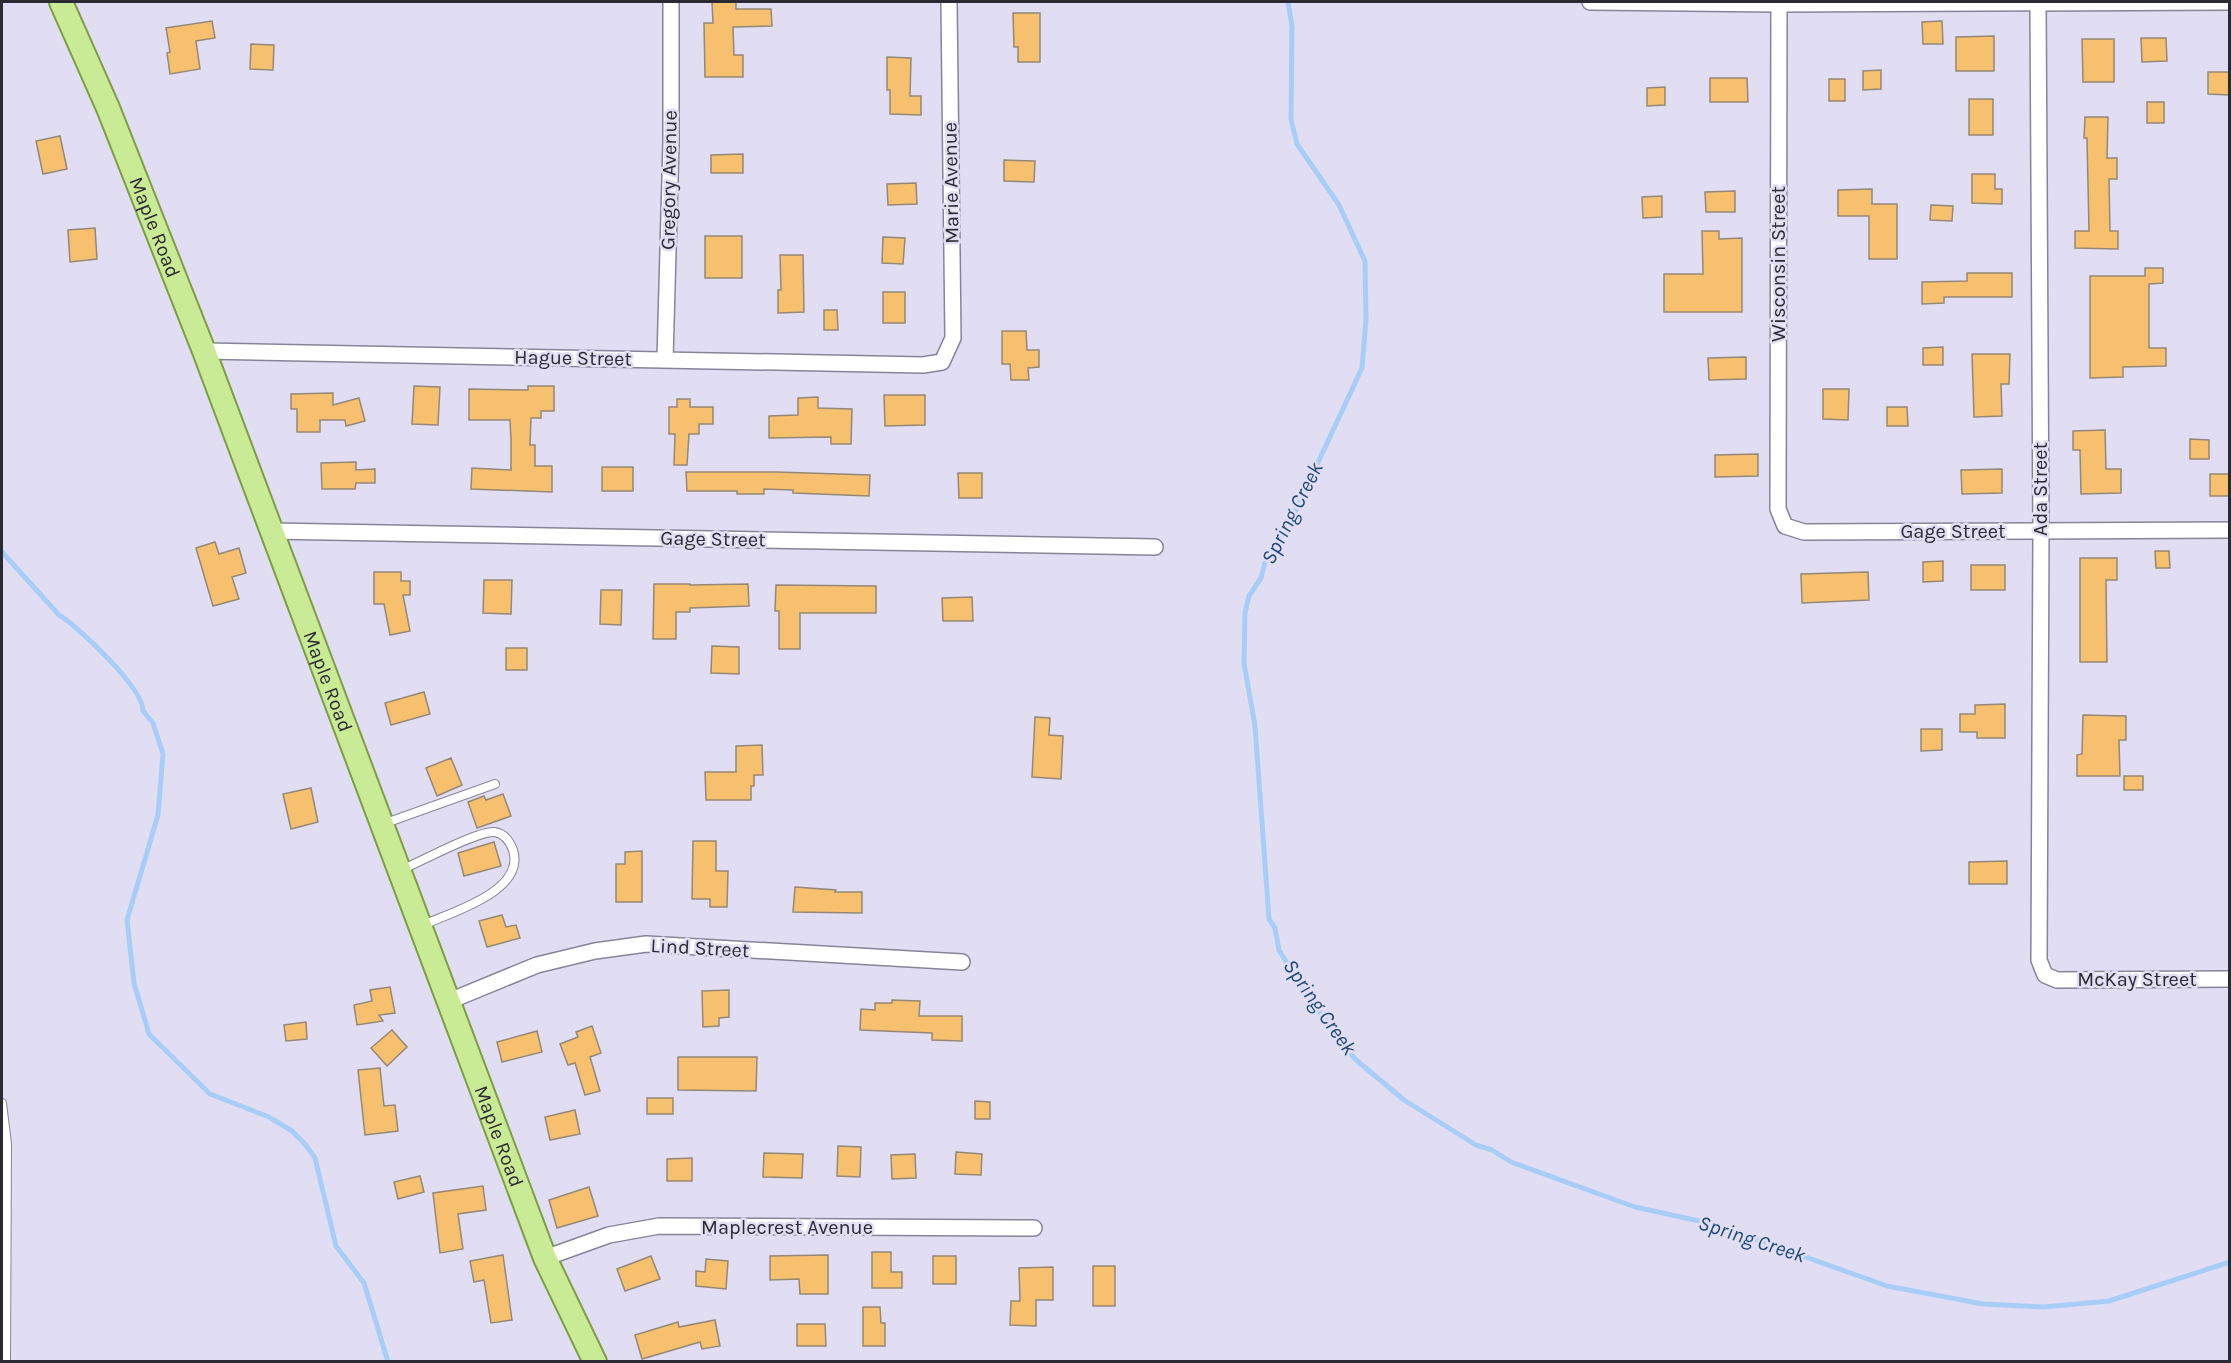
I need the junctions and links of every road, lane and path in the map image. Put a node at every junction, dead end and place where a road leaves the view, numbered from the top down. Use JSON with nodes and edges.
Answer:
{"nodes":[{"id":1,"x":61,"y":2,"type":"edge"},
{"id":2,"x":671,"y":2,"type":"edge"},
{"id":3,"x":949,"y":2,"type":"edge"},
{"id":4,"x":1590,"y":2,"type":"edge"},
{"id":5,"x":2038,"y":2,"type":"edge"},
{"id":6,"x":2229,"y":2,"type":"edge"},
{"id":7,"x":1779,"y":3,"type":"edge"},
{"id":8,"x":204,"y":351,"type":"junction"},
{"id":9,"x":665,"y":359,"type":"junction"},
{"id":10,"x":942,"y":362,"type":"joint"},
{"id":11,"x":1785,"y":526,"type":"joint"},
{"id":12,"x":2229,"y":530,"type":"edge"},
{"id":13,"x":271,"y":531,"type":"junction"},
{"id":14,"x":2041,"y":531,"type":"junction"},
{"id":15,"x":1155,"y":547,"type":"dead end"},
{"id":16,"x":495,"y":784,"type":"dead end"},
{"id":17,"x":381,"y":824,"type":"junction"},
{"id":18,"x":398,"y":871,"type":"junction"},
{"id":19,"x":419,"y":927,"type":"junction"},
{"id":20,"x":962,"y":962,"type":"dead end"},
{"id":21,"x":2045,"y":975,"type":"joint"},
{"id":22,"x":2229,"y":979,"type":"edge"},
{"id":23,"x":447,"y":1002,"type":"junction"},
{"id":24,"x":2,"y":1103,"type":"edge"},
{"id":25,"x":1034,"y":1228,"type":"dead end"},
{"id":26,"x":545,"y":1258,"type":"junction"},
{"id":27,"x":6,"y":1362,"type":"edge"},
{"id":28,"x":595,"y":1362,"type":"edge"}],
"edges":[{"from":1,"to":8,"type":"main road","name":"Maple Road"},
{"from":2,"to":9,"type":"street","name":"Gregory Avenue"},
{"from":3,"to":10,"type":"street","name":"Marie Avenue"},
{"from":4,"to":7,"type":"street"},
{"from":5,"to":6,"type":"street"},
{"from":5,"to":7,"type":"street"},
{"from":5,"to":14,"type":"street","name":"Ada Street"},
{"from":7,"to":11,"type":"street","name":"Wisconsin Street"},
{"from":8,"to":9,"type":"street","name":"Hague Street"},
{"from":8,"to":13,"type":"main road","name":"Maple Road"},
{"from":9,"to":10,"type":"street","name":"Hague Street"},
{"from":11,"to":14,"type":"street","name":"Gage Street"},
{"from":12,"to":14,"type":"street","name":"Gage Street"},
{"from":13,"to":15,"type":"street","name":"Gage Street"},
{"from":13,"to":17,"type":"main road","name":"Maple Road"},
{"from":14,"to":21,"type":"street","name":"Ada Street"},
{"from":16,"to":17,"type":"lane"},
{"from":17,"to":18,"type":"main road","name":"Maple Road"},
{"from":18,"to":19,"type":"main road","name":"Maple Road"},
{"from":18,"to":19,"type":"lane"},
{"from":19,"to":23,"type":"main road","name":"Maple Road"},
{"from":20,"to":23,"type":"street","name":"Lind Street"},
{"from":21,"to":22,"type":"street","name":"McKay Street"},
{"from":23,"to":26,"type":"main road","name":"Maple Road"},
{"from":24,"to":27,"type":"lane"},
{"from":25,"to":26,"type":"street","name":"Maplecrest Avenue"},
{"from":26,"to":28,"type":"main road","name":"Maple Road"}]}
